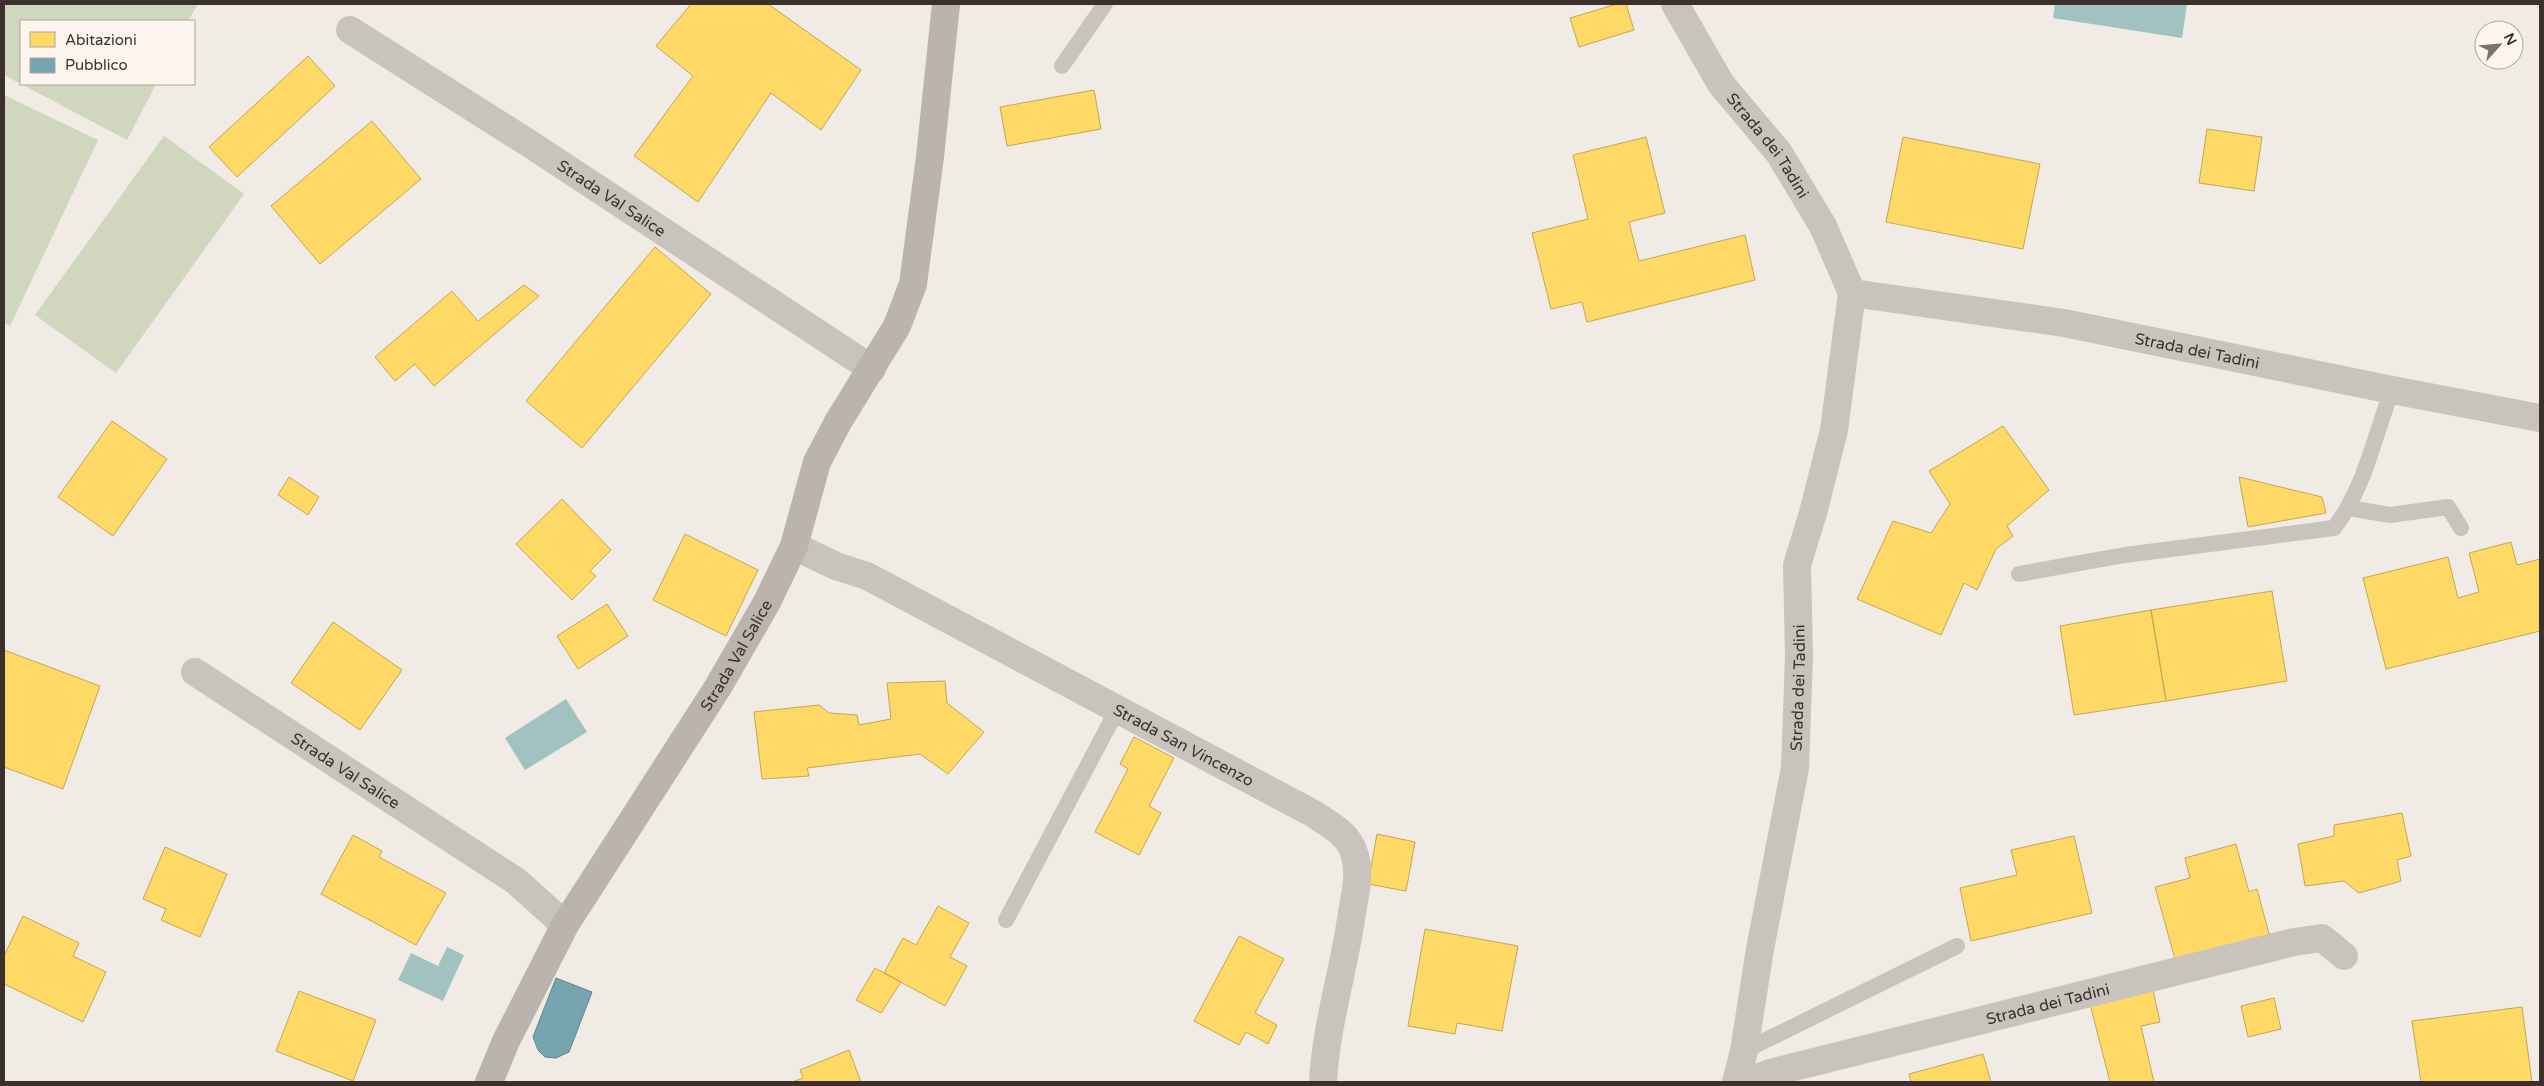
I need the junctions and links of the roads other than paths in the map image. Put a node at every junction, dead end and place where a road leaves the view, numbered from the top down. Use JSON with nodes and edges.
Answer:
{"nodes":[{"id":1,"x":946,"y":4,"type":"edge"},
{"id":2,"x":1105,"y":4,"type":"edge"},
{"id":3,"x":1675,"y":4,"type":"edge"},
{"id":4,"x":350,"y":30,"type":"dead end"},
{"id":5,"x":1062,"y":66,"type":"dead end"},
{"id":6,"x":1852,"y":294,"type":"junction"},
{"id":7,"x":872,"y":369,"type":"junction"},
{"id":8,"x":2392,"y":390,"type":"junction"},
{"id":9,"x":2540,"y":418,"type":"edge"},
{"id":10,"x":2349,"y":508,"type":"junction"},
{"id":11,"x":2461,"y":528,"type":"dead end"},
{"id":12,"x":794,"y":546,"type":"junction"},
{"id":13,"x":2019,"y":574,"type":"dead end"},
{"id":14,"x":196,"y":672,"type":"dead end"},
{"id":15,"x":1117,"y":710,"type":"junction"},
{"id":16,"x":1006,"y":920,"type":"dead end"},
{"id":17,"x":565,"y":925,"type":"junction"},
{"id":18,"x":1957,"y":946,"type":"dead end"},
{"id":19,"x":2344,"y":956,"type":"dead end"},
{"id":20,"x":1744,"y":1051,"type":"junction"},
{"id":21,"x":489,"y":1082,"type":"edge"},
{"id":22,"x":1323,"y":1082,"type":"edge"},
{"id":23,"x":1736,"y":1082,"type":"edge"},
{"id":24,"x":1748,"y":1082,"type":"edge"}],
"edges":[{"from":1,"to":7,"type":"street","name":"Strada Val Salice"},
{"from":2,"to":5,"type":"lane"},
{"from":3,"to":6,"type":"street","name":"Strada dei Tadini"},
{"from":4,"to":7,"type":"street","name":"Strada Val Salice"},
{"from":6,"to":8,"type":"street","name":"Strada dei Tadini"},
{"from":6,"to":20,"type":"street","name":"Strada dei Tadini"},
{"from":7,"to":12,"type":"street","name":"Strada Val Salice"},
{"from":8,"to":9,"type":"street","name":"Strada dei Tadini"},
{"from":8,"to":10,"type":"lane"},
{"from":10,"to":11,"type":"lane"},
{"from":10,"to":13,"type":"lane"},
{"from":12,"to":15,"type":"street","name":"Strada San Vincenzo"},
{"from":12,"to":17,"type":"street","name":"Strada Val Salice"},
{"from":14,"to":17,"type":"street","name":"Strada Val Salice"},
{"from":15,"to":16,"type":"lane"},
{"from":15,"to":22,"type":"street","name":"Strada San Vincenzo"},
{"from":17,"to":21,"type":"street","name":"Strada Val Salice"},
{"from":18,"to":20,"type":"lane"},
{"from":19,"to":24,"type":"street","name":"Strada dei Tadini"},
{"from":20,"to":23,"type":"street","name":"Strada dei Tadini"}]}
